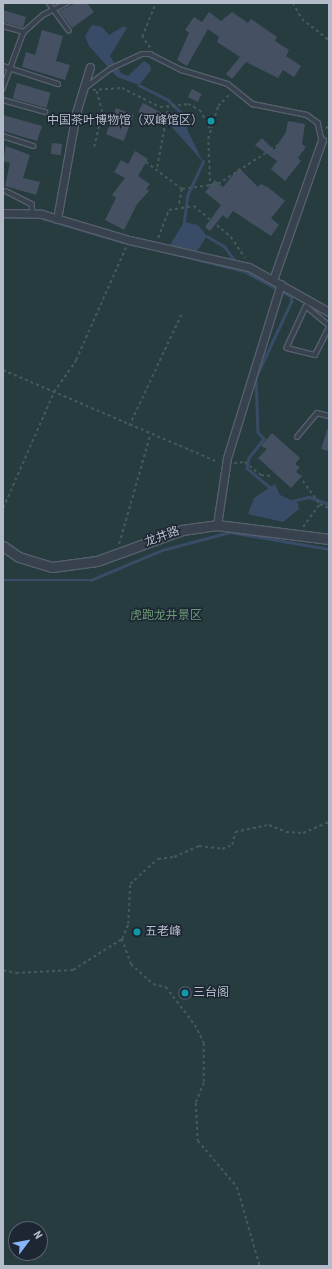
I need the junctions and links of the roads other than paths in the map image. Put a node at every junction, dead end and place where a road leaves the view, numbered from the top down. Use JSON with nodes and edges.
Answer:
{"nodes":[{"id":1,"x":49,"y":3,"type":"edge"},
{"id":2,"x":67,"y":3,"type":"edge"},
{"id":3,"x":53,"y":10,"type":"junction"},
{"id":4,"x":3,"y":26,"type":"edge"},
{"id":5,"x":69,"y":31,"type":"dead end"},
{"id":6,"x":24,"y":32,"type":"junction"},
{"id":7,"x":3,"y":66,"type":"edge"},
{"id":8,"x":90,"y":67,"type":"dead end"},
{"id":9,"x":10,"y":68,"type":"junction"},
{"id":10,"x":58,"y":84,"type":"dead end"},
{"id":11,"x":3,"y":89,"type":"edge"},
{"id":12,"x":83,"y":90,"type":"junction"},
{"id":13,"x":3,"y":100,"type":"edge"},
{"id":14,"x":45,"y":112,"type":"dead end"},
{"id":15,"x":3,"y":136,"type":"edge"},
{"id":16,"x":322,"y":140,"type":"joint"},
{"id":17,"x":33,"y":146,"type":"dead end"},
{"id":18,"x":6,"y":191,"type":"dead end"},
{"id":19,"x":3,"y":214,"type":"edge"},
{"id":20,"x":33,"y":214,"type":"junction"},
{"id":21,"x":57,"y":219,"type":"junction"},
{"id":22,"x":273,"y":280,"type":"junction"},
{"id":23,"x":280,"y":288,"type":"junction"},
{"id":24,"x":326,"y":310,"type":"edge"},
{"id":25,"x":320,"y":316,"type":"junction"},
{"id":26,"x":329,"y":327,"type":"edge"},
{"id":27,"x":329,"y":416,"type":"edge"},
{"id":28,"x":297,"y":437,"type":"dead end"},
{"id":29,"x":217,"y":525,"type":"junction"},
{"id":30,"x":329,"y":539,"type":"edge"},
{"id":31,"x":3,"y":546,"type":"edge"}],
"edges":[{"from":1,"to":3,"type":"lane"},
{"from":2,"to":3,"type":"lane"},
{"from":3,"to":5,"type":"lane"},
{"from":3,"to":6,"type":"lane"},
{"from":4,"to":6,"type":"lane"},
{"from":6,"to":9,"type":"lane"},
{"from":7,"to":9,"type":"lane"},
{"from":8,"to":12,"type":"street"},
{"from":9,"to":10,"type":"lane"},
{"from":9,"to":11,"type":"lane"},
{"from":12,"to":16,"type":"lane"},
{"from":12,"to":21,"type":"street"},
{"from":13,"to":14,"type":"lane"},
{"from":15,"to":17,"type":"lane"},
{"from":16,"to":22,"type":"street"},
{"from":18,"to":20,"type":"lane"},
{"from":19,"to":20,"type":"street"},
{"from":20,"to":21,"type":"street"},
{"from":21,"to":22,"type":"street"},
{"from":22,"to":23,"type":"street"},
{"from":23,"to":24,"type":"street"},
{"from":23,"to":29,"type":"street"},
{"from":24,"to":25,"type":"lane"},
{"from":25,"to":26,"type":"lane"},
{"from":25,"to":26,"type":"lane"},
{"from":27,"to":28,"type":"lane"},
{"from":29,"to":30,"type":"street","name":"龙井路"},
{"from":29,"to":31,"type":"street","name":"龙井路"}]}
